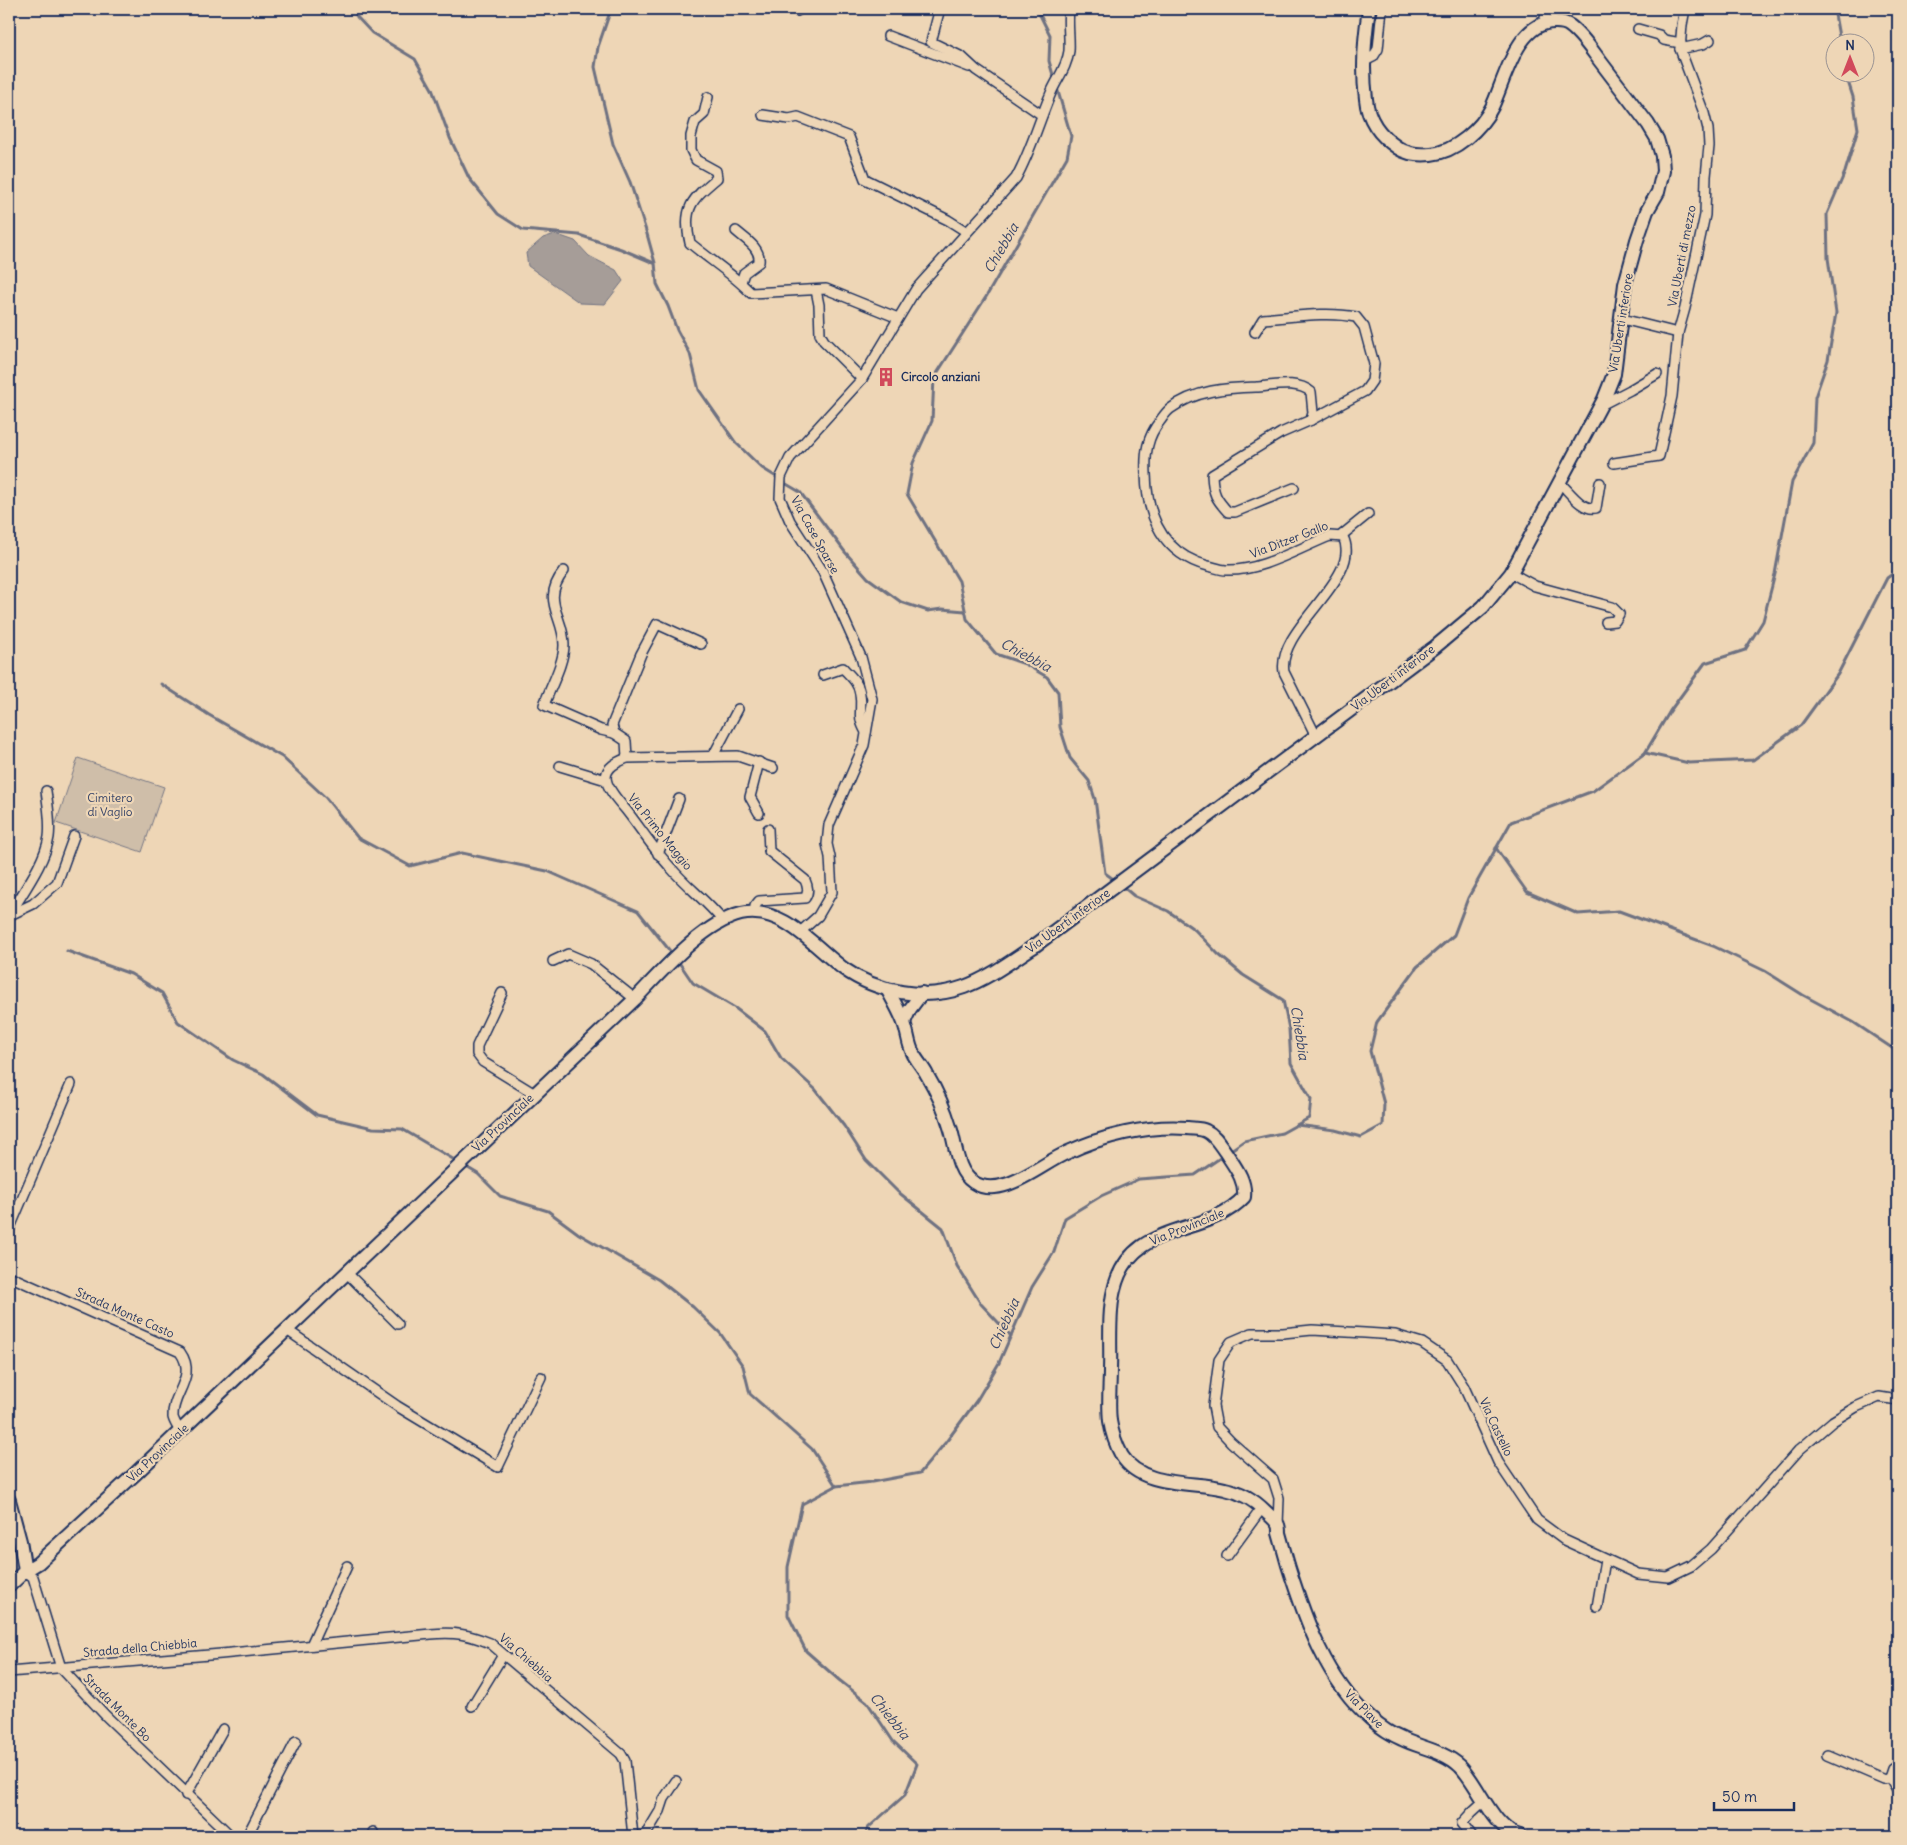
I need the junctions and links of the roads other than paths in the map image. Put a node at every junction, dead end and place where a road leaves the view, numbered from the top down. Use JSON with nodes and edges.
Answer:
{"nodes":[{"id":1,"x":1069,"y":9,"type":"edge"},
{"id":2,"x":1369,"y":9,"type":"edge"},
{"id":3,"x":1382,"y":9,"type":"edge"},
{"id":4,"x":1547,"y":9,"type":"edge"},
{"id":5,"x":1685,"y":9,"type":"edge"},
{"id":6,"x":939,"y":12,"type":"dead end"},
{"id":7,"x":1544,"y":23,"type":"junction"},
{"id":8,"x":1638,"y":29,"type":"dead end"},
{"id":9,"x":888,"y":36,"type":"dead end"},
{"id":10,"x":1710,"y":40,"type":"dead end"},
{"id":11,"x":1681,"y":46,"type":"junction"},
{"id":12,"x":1363,"y":62,"type":"junction"},
{"id":13,"x":976,"y":70,"type":"junction"},
{"id":14,"x":708,"y":96,"type":"dead end"},
{"id":15,"x":763,"y":115,"type":"dead end"},
{"id":16,"x":1042,"y":115,"type":"junction"},
{"id":17,"x":736,"y":231,"type":"dead end"},
{"id":18,"x":966,"y":232,"type":"junction"},
{"id":19,"x":741,"y":282,"type":"junction"},
{"id":20,"x":816,"y":290,"type":"junction"},
{"id":21,"x":898,"y":318,"type":"junction"},
{"id":22,"x":1622,"y":319,"type":"junction"},
{"id":23,"x":1255,"y":332,"type":"dead end"},
{"id":24,"x":1678,"y":333,"type":"junction"},
{"id":25,"x":1657,"y":374,"type":"dead end"},
{"id":26,"x":862,"y":379,"type":"junction"},
{"id":27,"x":1601,"y":405,"type":"junction"},
{"id":28,"x":1312,"y":420,"type":"junction"},
{"id":29,"x":1614,"y":463,"type":"dead end"},
{"id":30,"x":1560,"y":483,"type":"junction"},
{"id":31,"x":1600,"y":483,"type":"dead end"},
{"id":32,"x":1294,"y":488,"type":"dead end"},
{"id":33,"x":1368,"y":514,"type":"dead end"},
{"id":34,"x":1342,"y":535,"type":"junction"},
{"id":35,"x":564,"y":570,"type":"dead end"},
{"id":36,"x":1511,"y":573,"type":"junction"},
{"id":37,"x":1606,"y":622,"type":"dead end"},
{"id":38,"x":701,"y":644,"type":"dead end"},
{"id":39,"x":823,"y":675,"type":"dead end"},
{"id":40,"x":738,"y":709,"type":"dead end"},
{"id":41,"x":866,"y":732,"type":"junction"},
{"id":42,"x":614,"y":733,"type":"junction"},
{"id":43,"x":1316,"y":736,"type":"junction"},
{"id":44,"x":712,"y":756,"type":"junction"},
{"id":45,"x":627,"y":758,"type":"junction"},
{"id":46,"x":759,"y":762,"type":"junction"},
{"id":47,"x":560,"y":766,"type":"dead end"},
{"id":48,"x":773,"y":768,"type":"dead end"},
{"id":49,"x":606,"y":780,"type":"junction"},
{"id":50,"x":46,"y":791,"type":"dead end"},
{"id":51,"x":679,"y":799,"type":"dead end"},
{"id":52,"x":759,"y":813,"type":"dead end"},
{"id":53,"x":768,"y":829,"type":"dead end"},
{"id":54,"x":74,"y":836,"type":"dead end"},
{"id":55,"x":658,"y":854,"type":"junction"},
{"id":56,"x":755,"y":913,"type":"junction"},
{"id":57,"x":9,"y":916,"type":"edge"},
{"id":58,"x":722,"y":920,"type":"junction"},
{"id":59,"x":799,"y":933,"type":"junction"},
{"id":60,"x":553,"y":961,"type":"dead end"},
{"id":61,"x":887,"y":990,"type":"junction"},
{"id":62,"x":502,"y":993,"type":"dead end"},
{"id":63,"x":922,"y":993,"type":"junction"},
{"id":64,"x":635,"y":999,"type":"junction"},
{"id":65,"x":904,"y":1022,"type":"junction"},
{"id":66,"x":71,"y":1084,"type":"dead end"},
{"id":67,"x":535,"y":1094,"type":"junction"},
{"id":68,"x":9,"y":1230,"type":"edge"},
{"id":69,"x":347,"y":1273,"type":"junction"},
{"id":70,"x":9,"y":1276,"type":"edge"},
{"id":71,"x":398,"y":1324,"type":"dead end"},
{"id":72,"x":287,"y":1330,"type":"junction"},
{"id":73,"x":541,"y":1377,"type":"dead end"},
{"id":74,"x":1898,"y":1400,"type":"edge"},
{"id":75,"x":180,"y":1432,"type":"junction"},
{"id":76,"x":9,"y":1500,"type":"edge"},
{"id":77,"x":1262,"y":1508,"type":"junction"},
{"id":78,"x":1278,"y":1525,"type":"junction"},
{"id":79,"x":1227,"y":1556,"type":"dead end"},
{"id":80,"x":1605,"y":1560,"type":"junction"},
{"id":81,"x":347,"y":1566,"type":"dead end"},
{"id":82,"x":25,"y":1571,"type":"junction"},
{"id":83,"x":9,"y":1586,"type":"edge"},
{"id":84,"x":1597,"y":1607,"type":"dead end"},
{"id":85,"x":311,"y":1645,"type":"junction"},
{"id":86,"x":221,"y":1654,"type":"joint"},
{"id":87,"x":503,"y":1655,"type":"junction"},
{"id":88,"x":60,"y":1668,"type":"junction"},
{"id":89,"x":9,"y":1672,"type":"edge"},
{"id":90,"x":472,"y":1706,"type":"dead end"},
{"id":91,"x":223,"y":1729,"type":"dead end"},
{"id":92,"x":296,"y":1741,"type":"dead end"},
{"id":93,"x":1828,"y":1755,"type":"dead end"},
{"id":94,"x":1898,"y":1764,"type":"edge"},
{"id":95,"x":1889,"y":1776,"type":"junction"},
{"id":96,"x":676,"y":1781,"type":"dead end"},
{"id":97,"x":1898,"y":1792,"type":"edge"},
{"id":98,"x":186,"y":1794,"type":"junction"},
{"id":99,"x":1484,"y":1801,"type":"junction"},
{"id":100,"x":231,"y":1836,"type":"edge"},
{"id":101,"x":247,"y":1836,"type":"edge"},
{"id":102,"x":633,"y":1836,"type":"edge"},
{"id":103,"x":643,"y":1836,"type":"edge"},
{"id":104,"x":1472,"y":1836,"type":"edge"},
{"id":105,"x":1520,"y":1836,"type":"edge"}],
"edges":[{"from":1,"to":16,"type":"street","name":"Via Case Sparse"},
{"from":2,"to":12,"type":"main road"},
{"from":3,"to":12,"type":"street"},
{"from":4,"to":7,"type":"street"},
{"from":5,"to":11,"type":"street","name":"Via Uberti di mezzo"},
{"from":6,"to":13,"type":"street"},
{"from":7,"to":12,"type":"main road"},
{"from":7,"to":22,"type":"main road","name":"Via Uberti inferiore"},
{"from":8,"to":11,"type":"street"},
{"from":9,"to":13,"type":"street"},
{"from":10,"to":11,"type":"street"},
{"from":11,"to":24,"type":"street","name":"Via Uberti di mezzo"},
{"from":13,"to":16,"type":"street"},
{"from":14,"to":19,"type":"street"},
{"from":15,"to":18,"type":"street"},
{"from":16,"to":18,"type":"street","name":"Via Case Sparse"},
{"from":17,"to":19,"type":"street"},
{"from":18,"to":21,"type":"street","name":"Via Case Sparse"},
{"from":19,"to":20,"type":"street"},
{"from":20,"to":21,"type":"street"},
{"from":20,"to":26,"type":"street"},
{"from":21,"to":26,"type":"street","name":"Via Case Sparse"},
{"from":22,"to":24,"type":"street"},
{"from":22,"to":27,"type":"main road","name":"Via Uberti inferiore"},
{"from":23,"to":28,"type":"street"},
{"from":24,"to":29,"type":"street","name":"Via Uberti di mezzo"},
{"from":25,"to":27,"type":"street"},
{"from":26,"to":41,"type":"street","name":"Via Case Sparse"},
{"from":27,"to":30,"type":"main road","name":"Via Uberti inferiore"},
{"from":28,"to":32,"type":"street"},
{"from":28,"to":34,"type":"street","name":"Via Ditzer Gallo"},
{"from":30,"to":31,"type":"street"},
{"from":30,"to":36,"type":"main road","name":"Via Uberti inferiore"},
{"from":33,"to":34,"type":"street"},
{"from":34,"to":43,"type":"street","name":"Via Ditzer Gallo"},
{"from":35,"to":42,"type":"street"},
{"from":36,"to":37,"type":"street"},
{"from":36,"to":43,"type":"main road","name":"Via Uberti inferiore"},
{"from":38,"to":42,"type":"street"},
{"from":39,"to":41,"type":"street"},
{"from":40,"to":44,"type":"street"},
{"from":41,"to":59,"type":"street","name":"Via Case Sparse"},
{"from":42,"to":45,"type":"street"},
{"from":43,"to":63,"type":"main road","name":"Via Uberti inferiore"},
{"from":44,"to":45,"type":"street"},
{"from":44,"to":46,"type":"street"},
{"from":45,"to":49,"type":"street"},
{"from":46,"to":48,"type":"street"},
{"from":46,"to":52,"type":"street"},
{"from":47,"to":49,"type":"street"},
{"from":49,"to":55,"type":"street","name":"Via Primo Maggio"},
{"from":50,"to":57,"type":"street"},
{"from":51,"to":55,"type":"street"},
{"from":53,"to":56,"type":"street"},
{"from":54,"to":57,"type":"street"},
{"from":55,"to":58,"type":"street","name":"Via Primo Maggio"},
{"from":56,"to":58,"type":"main road","name":"Via Uberti inferiore"},
{"from":56,"to":59,"type":"main road","name":"Via Uberti inferiore"},
{"from":58,"to":64,"type":"main road","name":"Via Provinciale"},
{"from":59,"to":61,"type":"main road","name":"Via Uberti inferiore"},
{"from":60,"to":64,"type":"street"},
{"from":61,"to":63,"type":"main road","name":"Via Uberti inferiore"},
{"from":61,"to":65,"type":"main road","name":"Via Provinciale"},
{"from":62,"to":67,"type":"street"},
{"from":63,"to":65,"type":"main road"},
{"from":64,"to":67,"type":"main road","name":"Via Provinciale"},
{"from":65,"to":77,"type":"main road","name":"Via Provinciale"},
{"from":66,"to":68,"type":"street"},
{"from":67,"to":69,"type":"main road","name":"Via Provinciale"},
{"from":69,"to":71,"type":"street"},
{"from":69,"to":72,"type":"main road","name":"Via Provinciale"},
{"from":70,"to":75,"type":"street","name":"Strada Monte Casto"},
{"from":72,"to":73,"type":"street"},
{"from":72,"to":75,"type":"main road","name":"Via Provinciale"},
{"from":74,"to":80,"type":"street","name":"Via Castello"},
{"from":75,"to":82,"type":"main road","name":"Via Provinciale"},
{"from":76,"to":82,"type":"main road"},
{"from":77,"to":78,"type":"main road","name":"Via Provinciale"},
{"from":77,"to":79,"type":"street"},
{"from":78,"to":80,"type":"street","name":"Via Castello"},
{"from":78,"to":99,"type":"main road","name":"Via Piave"},
{"from":80,"to":84,"type":"street"},
{"from":81,"to":85,"type":"street"},
{"from":82,"to":83,"type":"main road","name":"Via Provinciale"},
{"from":82,"to":88,"type":"street","name":"Strada Monte Bo"},
{"from":85,"to":86,"type":"street","name":"Via Chiebbia"},
{"from":85,"to":87,"type":"street","name":"Via Chiebbia"},
{"from":86,"to":88,"type":"street","name":"Strada della Chiebbia"},
{"from":87,"to":90,"type":"street"},
{"from":87,"to":102,"type":"street","name":"Via Chiebbia"},
{"from":88,"to":89,"type":"street","name":"Strada della Chiebbia"},
{"from":88,"to":98,"type":"street","name":"Strada Monte Bo"},
{"from":91,"to":98,"type":"street"},
{"from":92,"to":101,"type":"street"},
{"from":93,"to":95,"type":"street"},
{"from":94,"to":95,"type":"street"},
{"from":95,"to":97,"type":"street"},
{"from":96,"to":103,"type":"street"},
{"from":98,"to":100,"type":"street","name":"Strada Monte Bo"},
{"from":99,"to":104,"type":"street"},
{"from":99,"to":105,"type":"main road","name":"Via Piave"}]}
